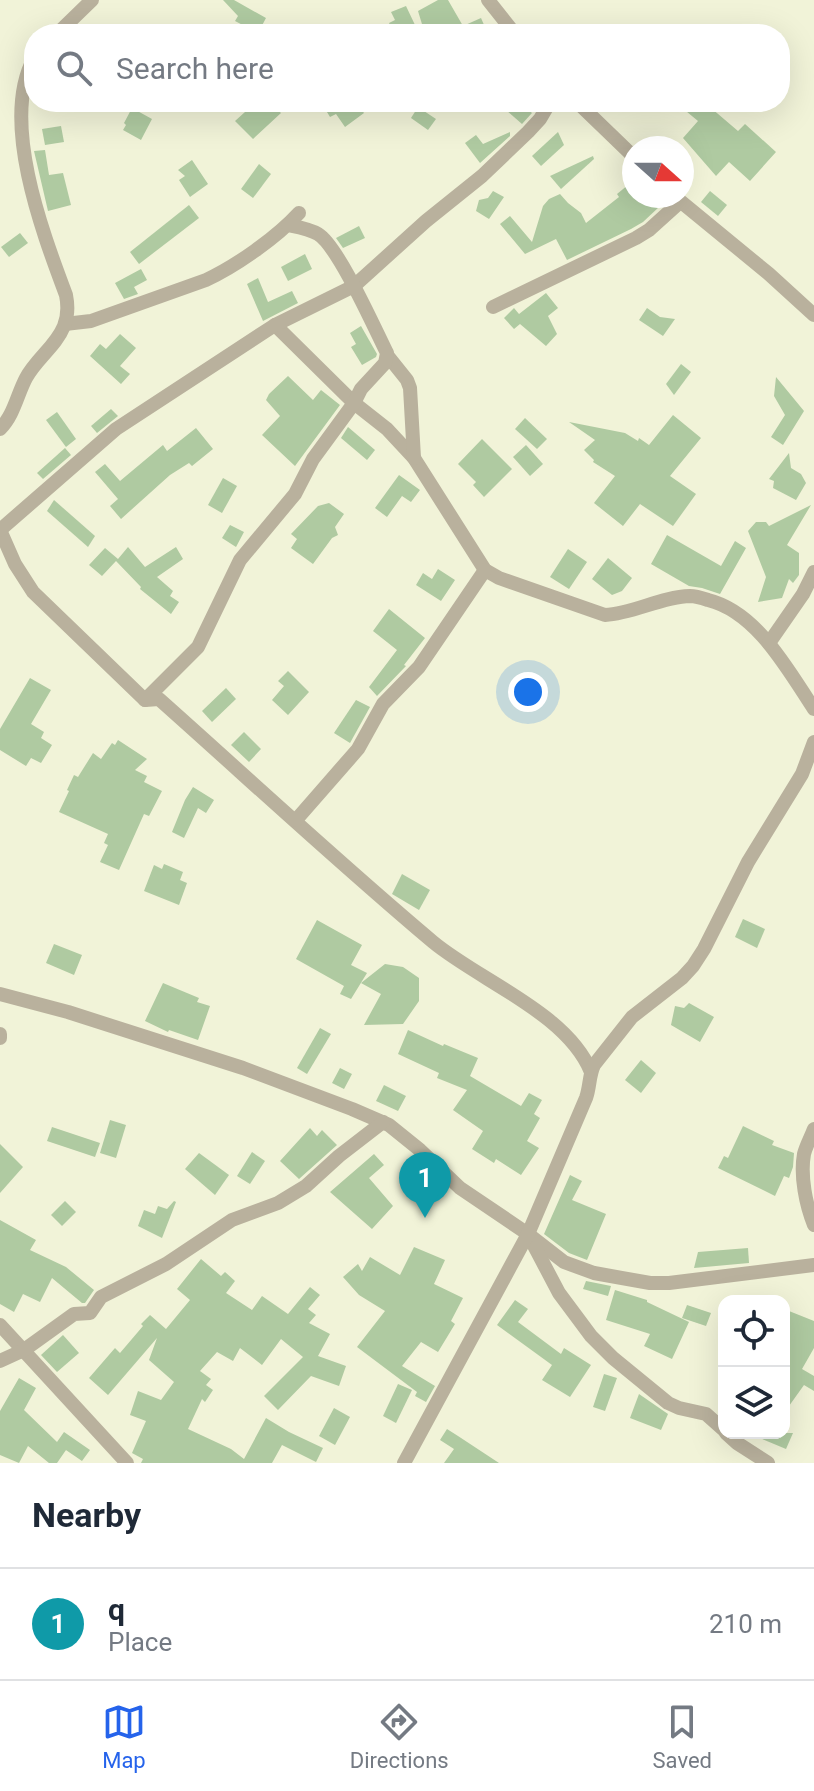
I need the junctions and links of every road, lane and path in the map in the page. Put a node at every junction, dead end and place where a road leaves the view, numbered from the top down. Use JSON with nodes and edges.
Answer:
{"nodes":[{"id":1,"x":92,"y":0,"type":"edge"},
{"id":2,"x":488,"y":0,"type":"edge"},
{"id":3,"x":67,"y":24,"type":"edge"},
{"id":4,"x":507,"y":24,"type":"edge"},
{"id":5,"x":24,"y":74,"type":"edge"},
{"id":6,"x":544,"y":112,"type":"edge"},
{"id":7,"x":587,"y":112,"type":"edge"},
{"id":8,"x":622,"y":145,"type":"edge"},
{"id":9,"x":669,"y":208,"type":"edge"},
{"id":10,"x":688,"y":208,"type":"edge"},
{"id":11,"x":299,"y":213,"type":"dead end"},
{"id":12,"x":288,"y":225,"type":"junction"},
{"id":13,"x":354,"y":286,"type":"junction"},
{"id":14,"x":493,"y":307,"type":"dead end"},
{"id":15,"x":814,"y":315,"type":"edge"},
{"id":16,"x":65,"y":324,"type":"junction"},
{"id":17,"x":275,"y":325,"type":"junction"},
{"id":18,"x":387,"y":355,"type":"junction"},
{"id":19,"x":354,"y":403,"type":"junction"},
{"id":20,"x":0,"y":429,"type":"edge"},
{"id":21,"x":414,"y":458,"type":"junction"},
{"id":22,"x":0,"y":530,"type":"edge"},
{"id":23,"x":485,"y":570,"type":"junction"},
{"id":24,"x":814,"y":572,"type":"edge"},
{"id":25,"x":769,"y":643,"type":"junction"},
{"id":26,"x":145,"y":700,"type":"junction"},
{"id":27,"x":814,"y":709,"type":"edge"},
{"id":28,"x":814,"y":742,"type":"edge"},
{"id":29,"x":296,"y":820,"type":"junction"},
{"id":30,"x":0,"y":994,"type":"edge"},
{"id":31,"x":591,"y":1072,"type":"junction"},
{"id":32,"x":383,"y":1122,"type":"junction"},
{"id":33,"x":814,"y":1129,"type":"edge"},
{"id":34,"x":814,"y":1225,"type":"edge"},
{"id":35,"x":528,"y":1234,"type":"junction"},
{"id":36,"x":814,"y":1265,"type":"edge"},
{"id":37,"x":0,"y":1325,"type":"edge"},
{"id":38,"x":24,"y":1350,"type":"junction"},
{"id":39,"x":0,"y":1361,"type":"edge"},
{"id":40,"x":718,"y":1424,"type":"edge"},
{"id":41,"x":733,"y":1439,"type":"edge"},
{"id":42,"x":127,"y":1463,"type":"edge"},
{"id":43,"x":404,"y":1463,"type":"edge"},
{"id":44,"x":768,"y":1463,"type":"edge"}],
"edges":[{"from":1,"to":3,"type":"street"},
{"from":2,"to":4,"type":"street"},
{"from":5,"to":16,"type":"street"},
{"from":6,"to":13,"type":"street"},
{"from":7,"to":8,"type":"street"},
{"from":9,"to":14,"type":"street"},
{"from":10,"to":15,"type":"street"},
{"from":11,"to":12,"type":"street"},
{"from":12,"to":13,"type":"street"},
{"from":12,"to":16,"type":"street"},
{"from":13,"to":17,"type":"street"},
{"from":13,"to":18,"type":"street"},
{"from":16,"to":20,"type":"street"},
{"from":17,"to":19,"type":"street"},
{"from":17,"to":22,"type":"street"},
{"from":18,"to":19,"type":"street"},
{"from":18,"to":21,"type":"street"},
{"from":19,"to":21,"type":"street"},
{"from":19,"to":26,"type":"street"},
{"from":21,"to":23,"type":"street"},
{"from":22,"to":26,"type":"street"},
{"from":23,"to":25,"type":"street"},
{"from":23,"to":29,"type":"street"},
{"from":24,"to":25,"type":"street"},
{"from":25,"to":27,"type":"street"},
{"from":26,"to":29,"type":"street"},
{"from":28,"to":31,"type":"street"},
{"from":29,"to":31,"type":"street"},
{"from":30,"to":32,"type":"street"},
{"from":31,"to":35,"type":"street"},
{"from":32,"to":35,"type":"street"},
{"from":32,"to":38,"type":"street"},
{"from":33,"to":34,"type":"street"},
{"from":35,"to":36,"type":"street"},
{"from":35,"to":40,"type":"street"},
{"from":35,"to":43,"type":"street"},
{"from":37,"to":38,"type":"street"},
{"from":38,"to":39,"type":"street"},
{"from":38,"to":42,"type":"street"},
{"from":41,"to":44,"type":"street"}]}
